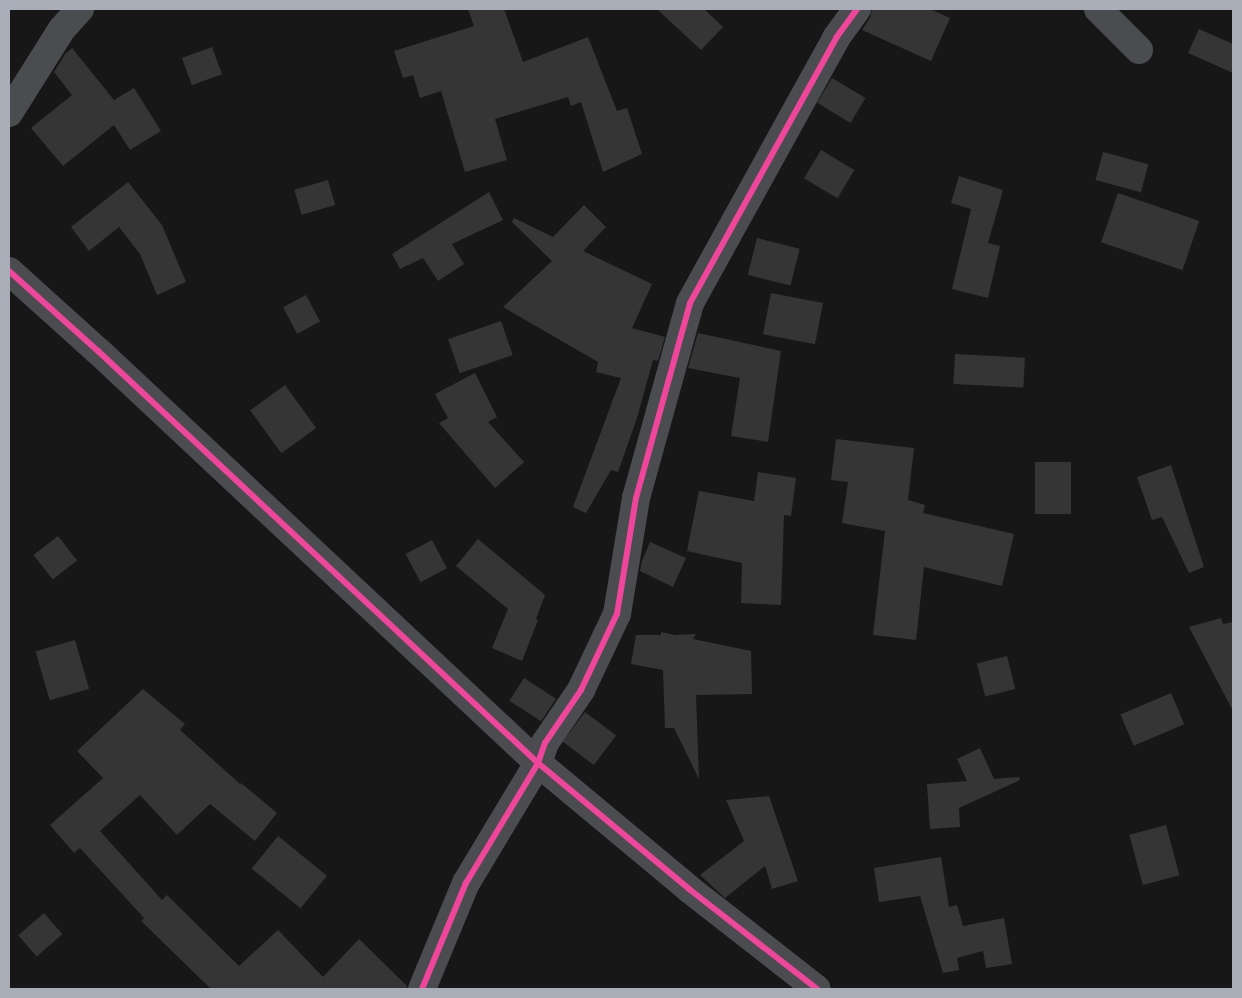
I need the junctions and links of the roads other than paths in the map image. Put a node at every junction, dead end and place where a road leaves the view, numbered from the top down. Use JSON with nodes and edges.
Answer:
{"nodes":[{"id":1,"x":80,"y":9,"type":"edge"},
{"id":2,"x":857,"y":9,"type":"edge"},
{"id":3,"x":1098,"y":9,"type":"edge"},
{"id":4,"x":1139,"y":50,"type":"dead end"},
{"id":5,"x":9,"y":113,"type":"edge"},
{"id":6,"x":9,"y":271,"type":"edge"},
{"id":7,"x":538,"y":763,"type":"junction"},
{"id":8,"x":422,"y":989,"type":"edge"},
{"id":9,"x":817,"y":989,"type":"edge"}],
"edges":[{"from":1,"to":5,"type":"street"},
{"from":2,"to":7,"type":"street"},
{"from":3,"to":4,"type":"street"},
{"from":6,"to":7,"type":"street"},
{"from":7,"to":8,"type":"street"},
{"from":7,"to":9,"type":"street"}]}
